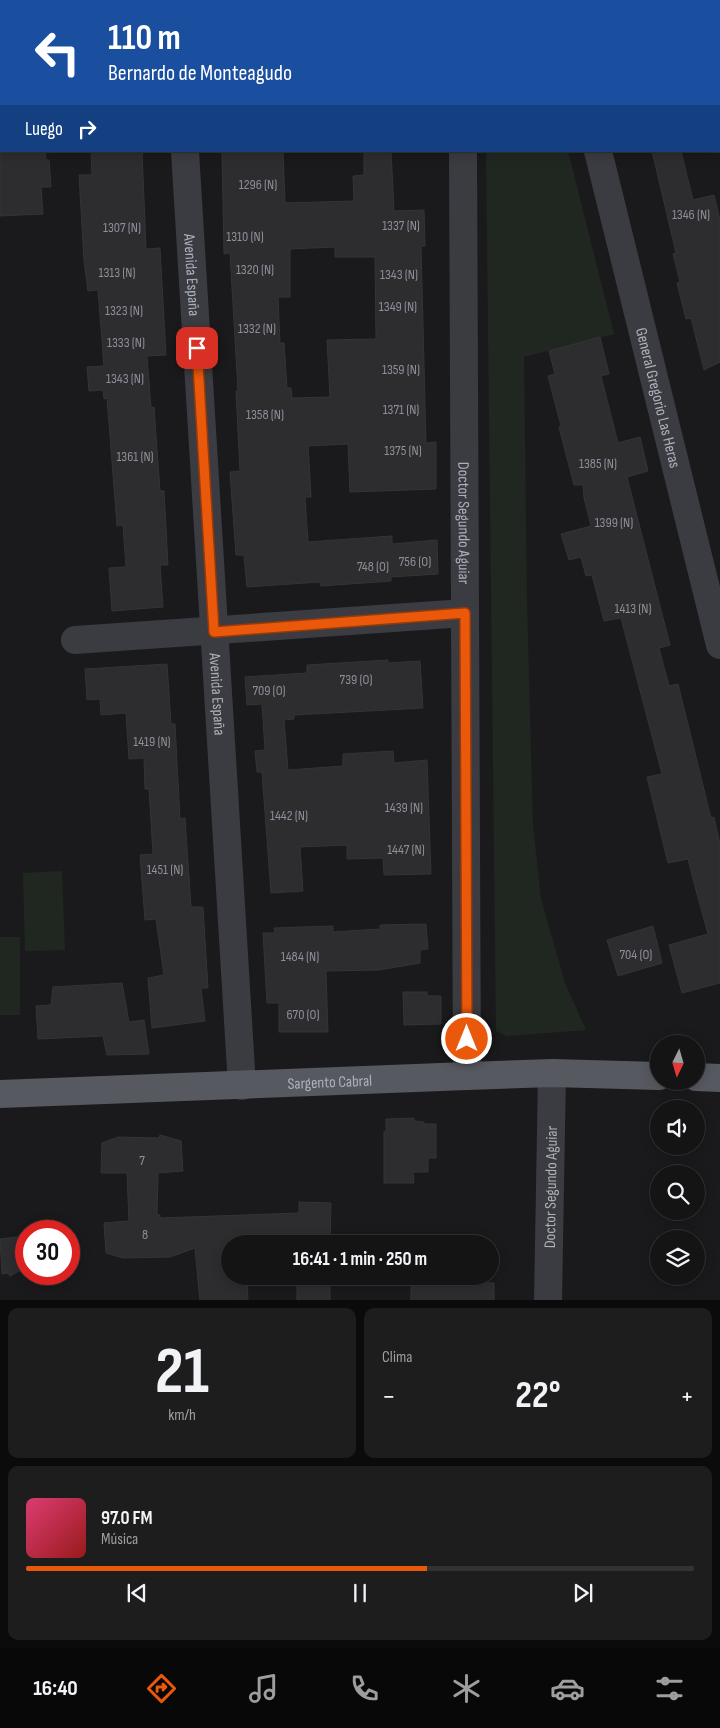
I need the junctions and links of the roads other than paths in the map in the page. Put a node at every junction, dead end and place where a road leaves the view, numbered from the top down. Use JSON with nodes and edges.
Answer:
{"nodes":[{"id":1,"x":185,"y":152,"type":"edge"},
{"id":2,"x":463,"y":152,"type":"edge"},
{"id":3,"x":598,"y":152,"type":"edge"},
{"id":4,"x":465,"y":613,"type":"junction"},
{"id":5,"x":214,"y":632,"type":"junction"},
{"id":6,"x":75,"y":640,"type":"dead end"},
{"id":7,"x":720,"y":645,"type":"edge"},
{"id":8,"x":552,"y":1073,"type":"junction"},
{"id":9,"x":467,"y":1076,"type":"junction"},
{"id":10,"x":650,"y":1076,"type":"edge"},
{"id":11,"x":705,"y":1077,"type":"edge"},
{"id":12,"x":720,"y":1078,"type":"edge"},
{"id":13,"x":242,"y":1086,"type":"junction"},
{"id":14,"x":0,"y":1094,"type":"edge"},
{"id":15,"x":548,"y":1300,"type":"edge"}],
"edges":[{"from":1,"to":5,"type":"street","name":"Avenida España"},
{"from":2,"to":4,"type":"street","name":"Doctor Segundo Aguiar"},
{"from":3,"to":7,"type":"street","name":"General Gregorio Las Heras"},
{"from":4,"to":5,"type":"street"},
{"from":4,"to":9,"type":"street","name":"Doctor Segundo Aguiar"},
{"from":5,"to":6,"type":"street"},
{"from":5,"to":13,"type":"street","name":"Avenida España"},
{"from":8,"to":9,"type":"main road","name":"Sargento Cabral"},
{"from":8,"to":10,"type":"main road","name":"Sargento Cabral"},
{"from":8,"to":15,"type":"street","name":"Doctor Segundo Aguiar"},
{"from":9,"to":13,"type":"main road","name":"Sargento Cabral"},
{"from":11,"to":12,"type":"main road"},
{"from":13,"to":14,"type":"main road","name":"Sargento Cabral"}]}
